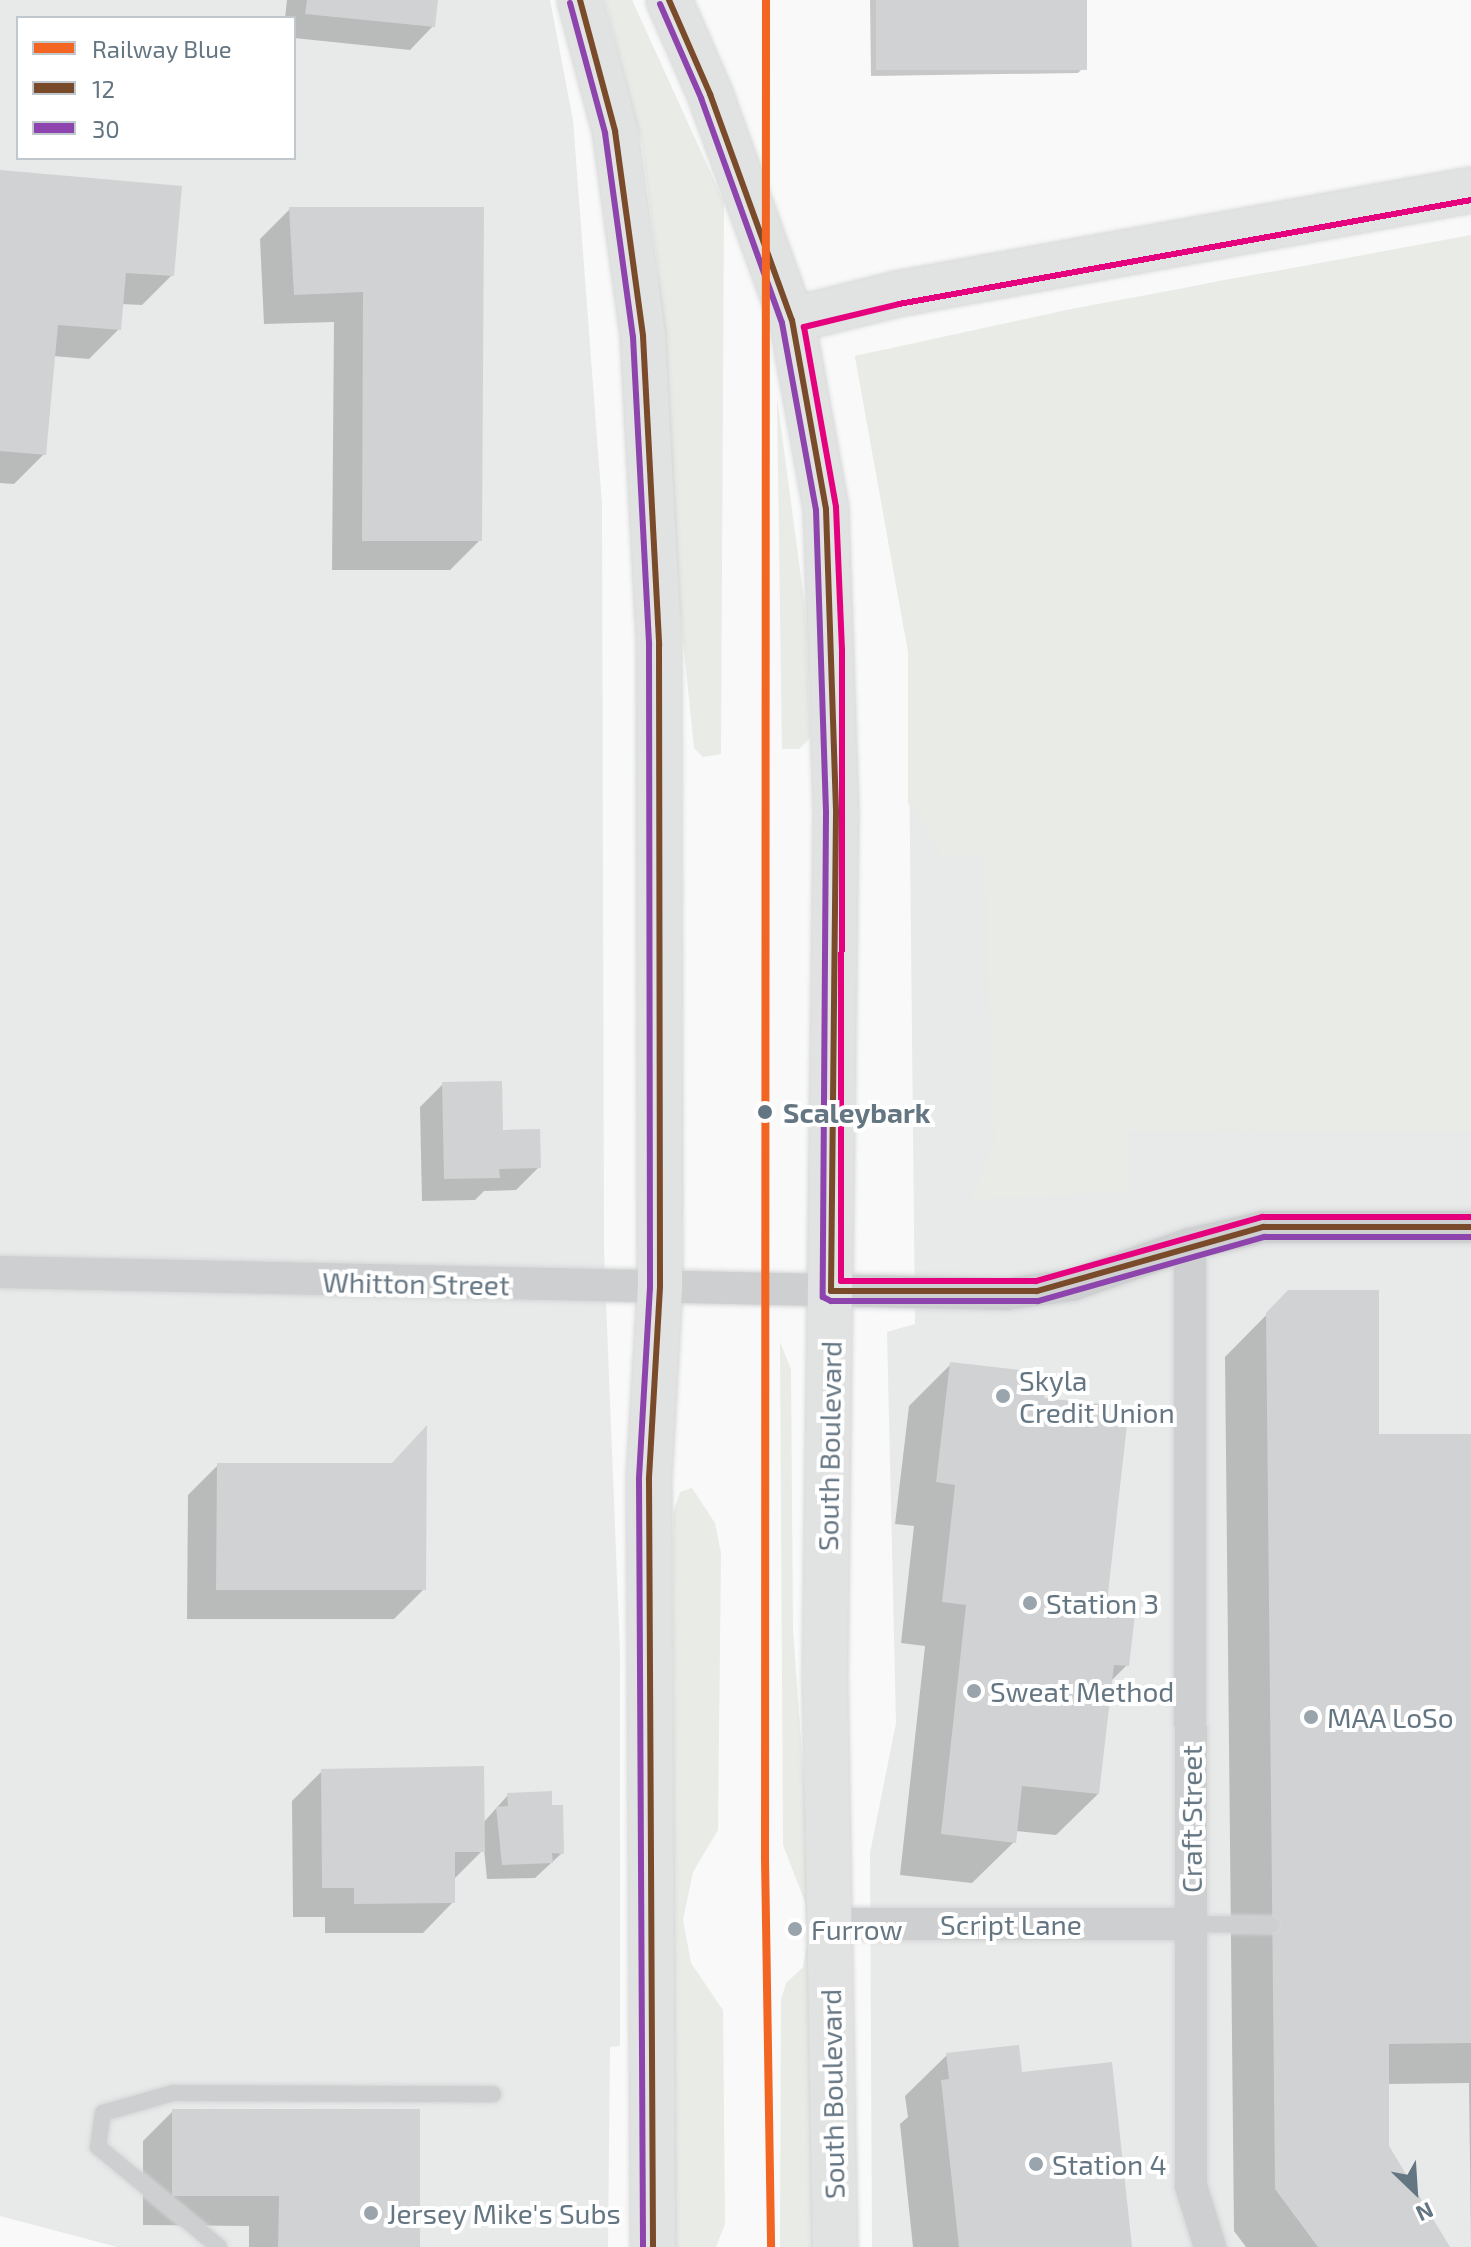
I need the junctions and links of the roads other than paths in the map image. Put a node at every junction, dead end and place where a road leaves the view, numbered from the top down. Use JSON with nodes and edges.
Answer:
{"nodes":[{"id":1,"x":580,"y":0,"type":"edge"},
{"id":2,"x":669,"y":0,"type":"edge"},
{"id":3,"x":1471,"y":190,"type":"edge"},
{"id":4,"x":792,"y":320,"type":"junction"},
{"id":5,"x":1471,"y":1227,"type":"edge"},
{"id":6,"x":1190,"y":1244,"type":"junction"},
{"id":7,"x":0,"y":1272,"type":"edge"},
{"id":8,"x":660,"y":1287,"type":"junction"},
{"id":9,"x":831,"y":1291,"type":"junction"},
{"id":10,"x":830,"y":1924,"type":"junction"},
{"id":11,"x":1191,"y":1924,"type":"junction"},
{"id":12,"x":1272,"y":1925,"type":"dead end"},
{"id":13,"x":493,"y":2094,"type":"dead end"},
{"id":14,"x":219,"y":2247,"type":"edge"},
{"id":15,"x":653,"y":2247,"type":"edge"},
{"id":16,"x":835,"y":2247,"type":"edge"},
{"id":17,"x":1210,"y":2247,"type":"edge"}],
"edges":[{"from":1,"to":8,"type":"main road"},
{"from":2,"to":4,"type":"main road","name":"South Boulevard"},
{"from":3,"to":4,"type":"main road"},
{"from":4,"to":9,"type":"main road","name":"South Boulevard"},
{"from":5,"to":6,"type":"street","name":"Whitton Street"},
{"from":6,"to":9,"type":"street","name":"Whitton Street"},
{"from":6,"to":11,"type":"street","name":"Craft Street"},
{"from":7,"to":8,"type":"street","name":"Whitton Street"},
{"from":8,"to":9,"type":"street","name":"Whitton Street"},
{"from":8,"to":15,"type":"main road"},
{"from":9,"to":10,"type":"main road","name":"South Boulevard"},
{"from":10,"to":11,"type":"street","name":"Script Lane"},
{"from":10,"to":16,"type":"main road","name":"South Boulevard"},
{"from":11,"to":12,"type":"lane"},
{"from":11,"to":17,"type":"street","name":"Craft Street"},
{"from":13,"to":14,"type":"lane"}]}
